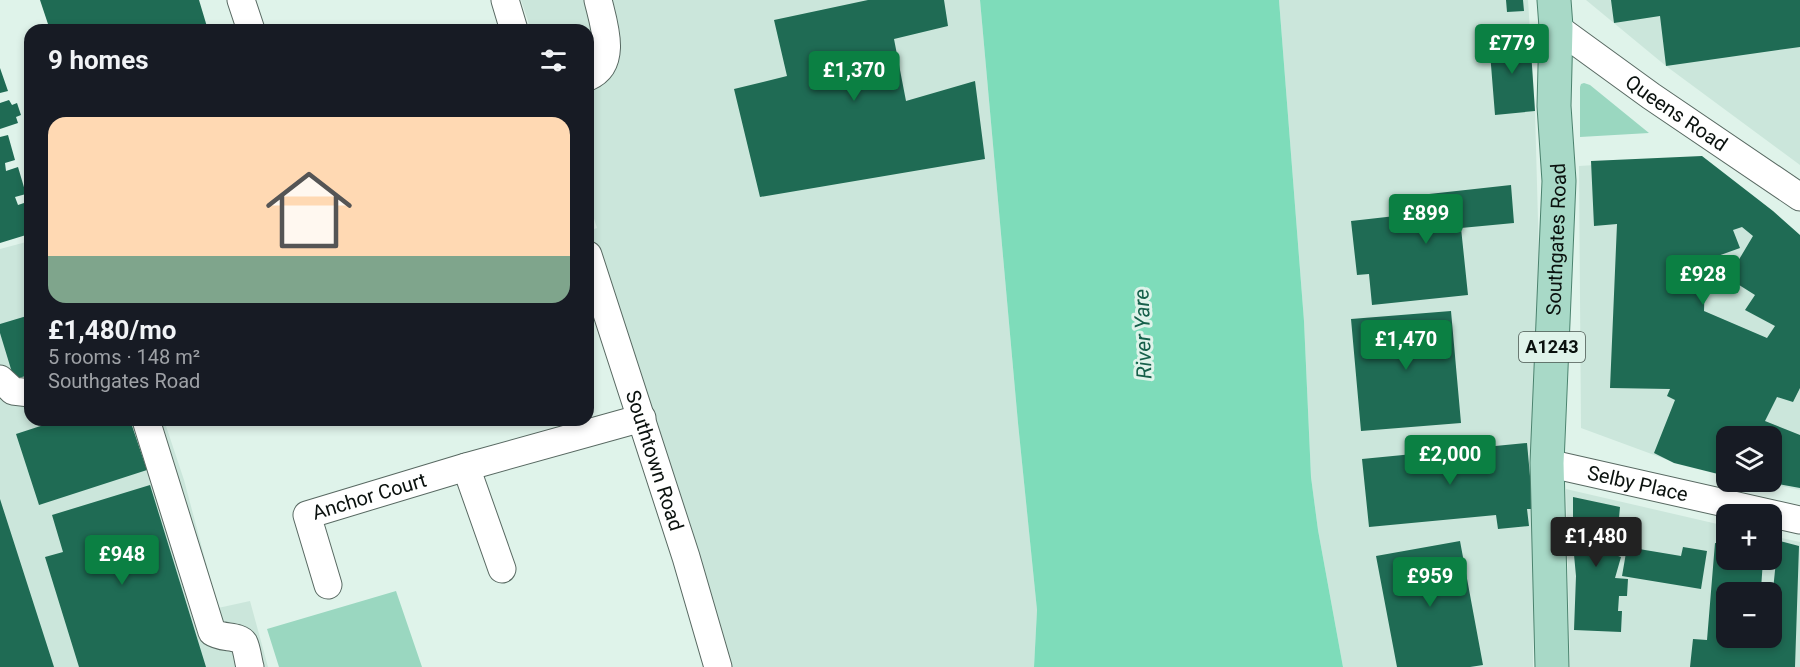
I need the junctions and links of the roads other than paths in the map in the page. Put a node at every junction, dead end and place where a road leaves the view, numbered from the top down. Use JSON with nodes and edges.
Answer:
{"nodes":[{"id":1,"x":241,"y":0,"type":"edge"},
{"id":2,"x":505,"y":0,"type":"edge"},
{"id":3,"x":598,"y":0,"type":"edge"},
{"id":4,"x":1555,"y":14,"type":"edge"},
{"id":5,"x":249,"y":24,"type":"edge"},
{"id":6,"x":512,"y":24,"type":"edge"},
{"id":7,"x":594,"y":74,"type":"edge"},
{"id":8,"x":1800,"y":197,"type":"edge"},
{"id":9,"x":594,"y":273,"type":"edge"},
{"id":10,"x":0,"y":379,"type":"edge"},
{"id":11,"x":24,"y":392,"type":"edge"},
{"id":12,"x":642,"y":418,"type":"junction"},
{"id":13,"x":148,"y":426,"type":"edge"},
{"id":14,"x":1547,"y":463,"type":"junction"},
{"id":15,"x":466,"y":467,"type":"junction"},
{"id":16,"x":1800,"y":520,"type":"edge"},
{"id":17,"x":502,"y":569,"type":"dead end"},
{"id":18,"x":328,"y":585,"type":"dead end"},
{"id":19,"x":250,"y":667,"type":"edge"},
{"id":20,"x":718,"y":667,"type":"edge"},
{"id":21,"x":1552,"y":667,"type":"edge"}],
"edges":[{"from":1,"to":5,"type":"street"},
{"from":2,"to":6,"type":"street"},
{"from":3,"to":7,"type":"street"},
{"from":4,"to":8,"type":"street","name":"Queens Road"},
{"from":4,"to":14,"type":"main road","name":"Southgates Road","number":"A1243"},
{"from":9,"to":12,"type":"street","name":"Southtown Road"},
{"from":10,"to":11,"type":"street"},
{"from":12,"to":15,"type":"street","name":"Anchor Court"},
{"from":12,"to":20,"type":"street","name":"Southtown Road"},
{"from":13,"to":19,"type":"street"},
{"from":14,"to":16,"type":"street","name":"Selby Place"},
{"from":14,"to":21,"type":"main road","name":"Southgates Road","number":"A1243"},
{"from":15,"to":17,"type":"street"},
{"from":15,"to":18,"type":"street","name":"Anchor Court"}]}
